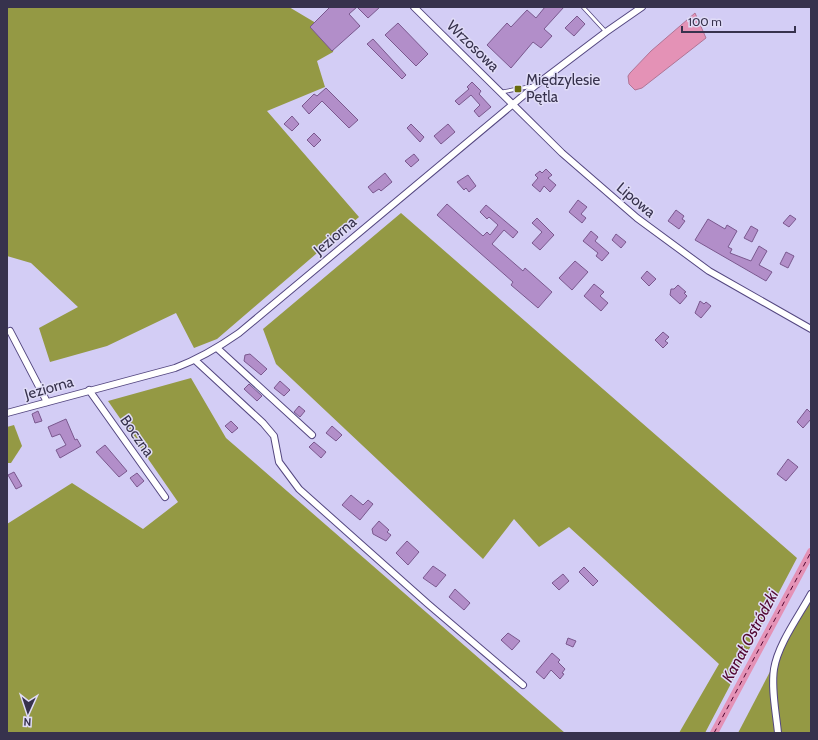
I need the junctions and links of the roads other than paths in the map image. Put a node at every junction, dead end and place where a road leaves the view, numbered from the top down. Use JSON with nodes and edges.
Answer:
{"nodes":[{"id":1,"x":414,"y":7,"type":"edge"},
{"id":2,"x":583,"y":7,"type":"edge"},
{"id":3,"x":642,"y":7,"type":"edge"},
{"id":4,"x":606,"y":32,"type":"junction"},
{"id":5,"x":536,"y":85,"type":"junction"},
{"id":6,"x":502,"y":92,"type":"junction"},
{"id":7,"x":514,"y":104,"type":"junction"},
{"id":8,"x":811,"y":329,"type":"edge"},
{"id":9,"x":10,"y":331,"type":"dead end"},
{"id":10,"x":217,"y":348,"type":"junction"},
{"id":11,"x":196,"y":361,"type":"junction"},
{"id":12,"x":89,"y":390,"type":"junction"},
{"id":13,"x":47,"y":402,"type":"junction"},
{"id":14,"x":7,"y":413,"type":"edge"},
{"id":15,"x":312,"y":435,"type":"dead end"},
{"id":16,"x":165,"y":497,"type":"dead end"},
{"id":17,"x":811,"y":594,"type":"edge"},
{"id":18,"x":523,"y":686,"type":"dead end"},
{"id":19,"x":778,"y":733,"type":"edge"}],
"edges":[{"from":1,"to":6,"type":"street","name":"Wrzosowa"},
{"from":2,"to":4,"type":"lane"},
{"from":3,"to":4,"type":"street","name":"Jeziorna"},
{"from":4,"to":5,"type":"street","name":"Jeziorna"},
{"from":5,"to":6,"type":"lane"},
{"from":5,"to":7,"type":"street","name":"Jeziorna"},
{"from":6,"to":7,"type":"street","name":"Wrzosowa"},
{"from":7,"to":8,"type":"street","name":"Lipowa"},
{"from":7,"to":10,"type":"street","name":"Jeziorna"},
{"from":9,"to":13,"type":"street"},
{"from":10,"to":11,"type":"street","name":"Jeziorna"},
{"from":10,"to":15,"type":"street"},
{"from":11,"to":12,"type":"street","name":"Jeziorna"},
{"from":11,"to":18,"type":"street"},
{"from":12,"to":13,"type":"street","name":"Jeziorna"},
{"from":12,"to":16,"type":"street","name":"Boczna"},
{"from":13,"to":14,"type":"street","name":"Jeziorna"},
{"from":17,"to":19,"type":"street"}]}
